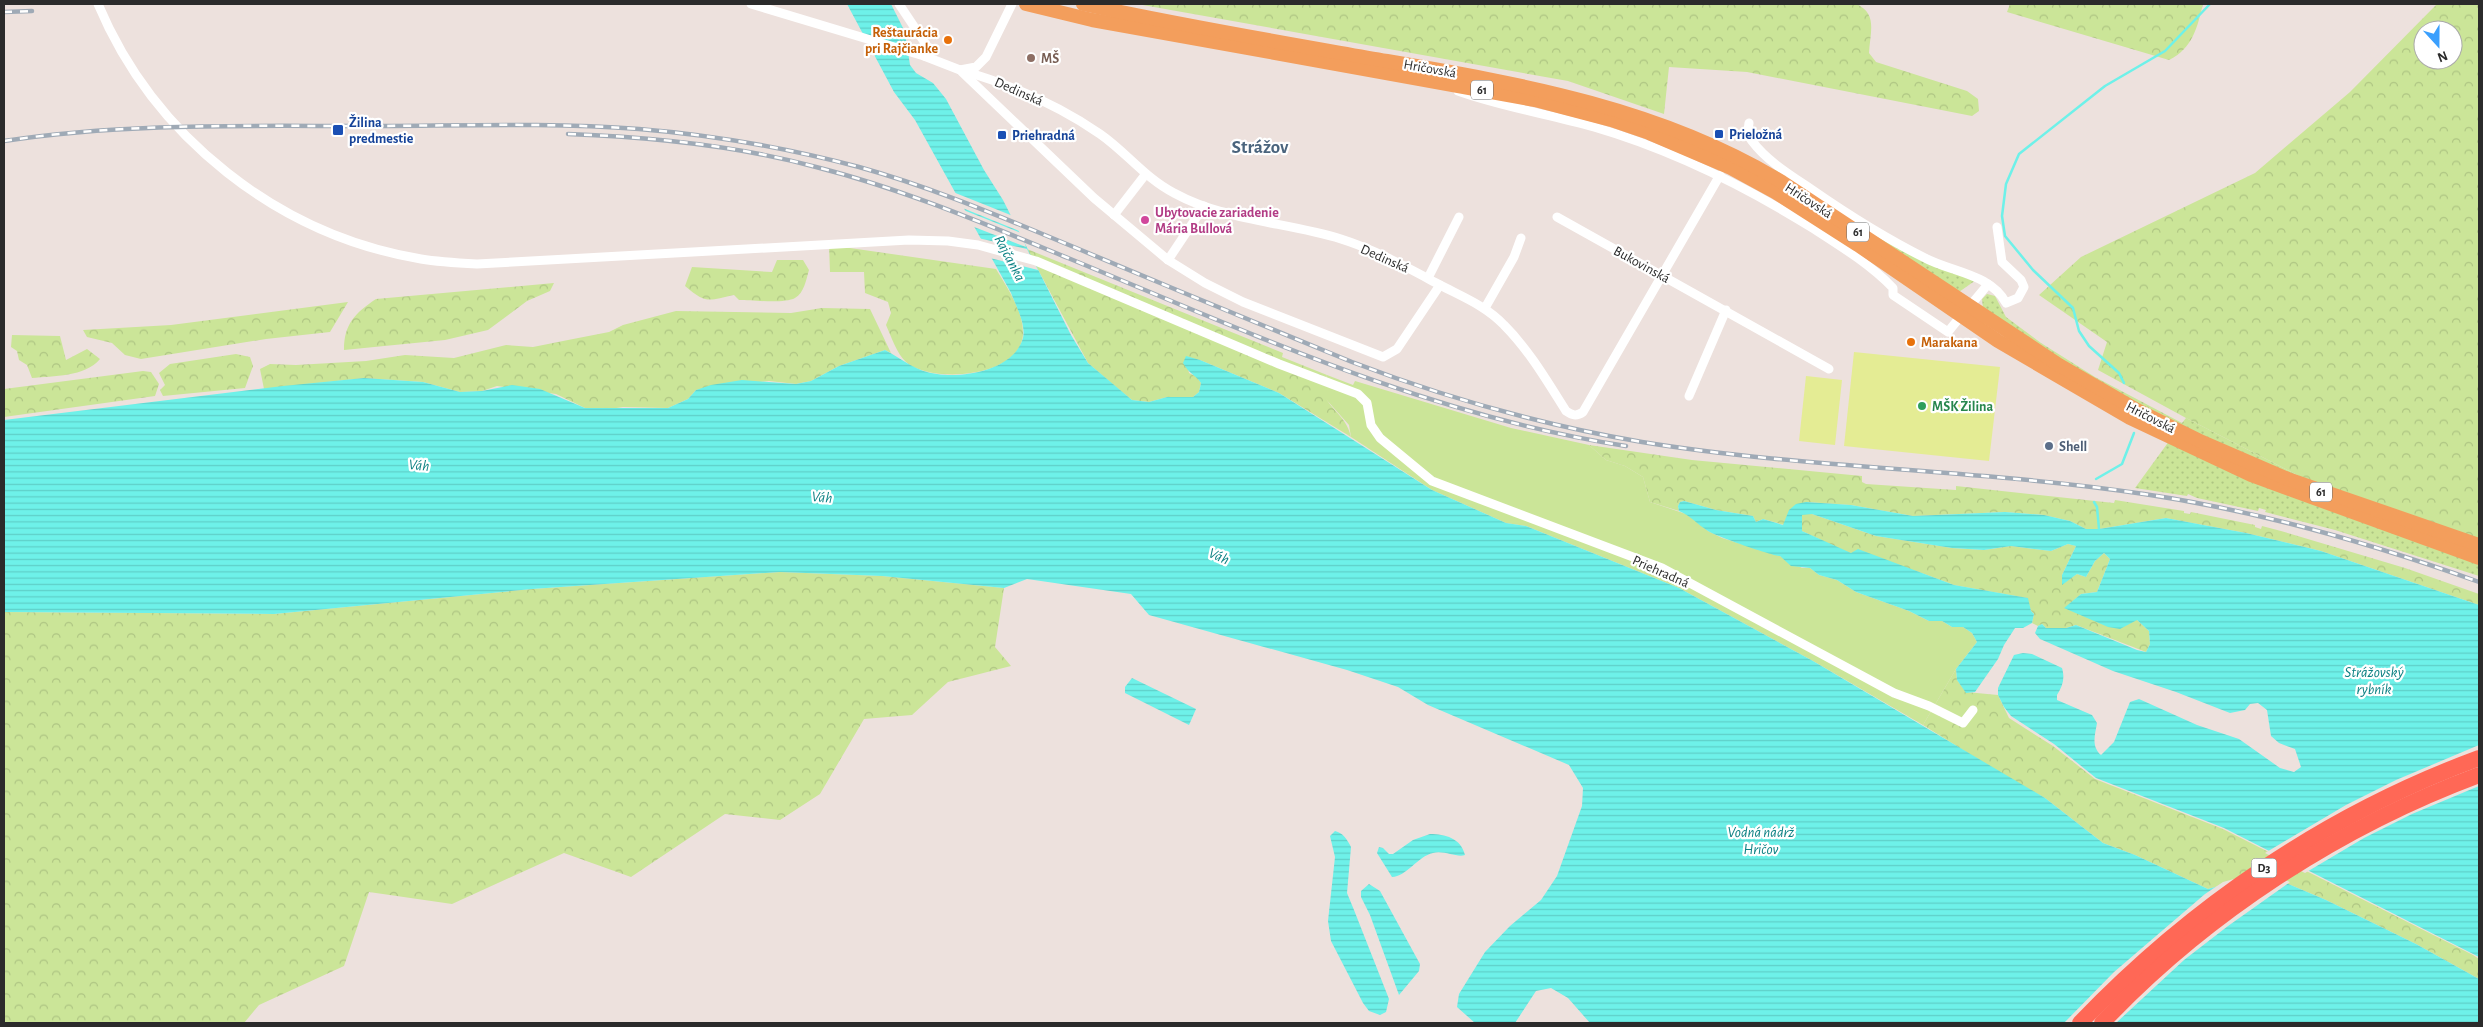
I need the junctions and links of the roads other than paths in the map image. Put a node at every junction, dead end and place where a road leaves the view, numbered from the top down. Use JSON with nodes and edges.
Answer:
{"nodes":[{"id":1,"x":98,"y":4,"type":"edge"},
{"id":2,"x":751,"y":4,"type":"edge"},
{"id":3,"x":900,"y":4,"type":"edge"},
{"id":4,"x":1012,"y":4,"type":"edge"},
{"id":5,"x":1026,"y":4,"type":"edge"},
{"id":6,"x":1082,"y":4,"type":"edge"},
{"id":7,"x":920,"y":54,"type":"junction"},
{"id":8,"x":960,"y":70,"type":"junction"},
{"id":9,"x":1434,"y":83,"type":"junction"},
{"id":10,"x":1749,"y":123,"type":"dead end"},
{"id":11,"x":1145,"y":175,"type":"junction"},
{"id":12,"x":1720,"y":175,"type":"junction"},
{"id":13,"x":1204,"y":206,"type":"junction"},
{"id":14,"x":1114,"y":215,"type":"junction"},
{"id":15,"x":1459,"y":217,"type":"dead end"},
{"id":16,"x":1557,"y":217,"type":"dead end"},
{"id":17,"x":1996,"y":227,"type":"dead end"},
{"id":18,"x":1521,"y":238,"type":"dead end"},
{"id":19,"x":1168,"y":260,"type":"junction"},
{"id":20,"x":1662,"y":275,"type":"junction"},
{"id":21,"x":1901,"y":276,"type":"junction"},
{"id":22,"x":1428,"y":278,"type":"junction"},
{"id":23,"x":1988,"y":284,"type":"junction"},
{"id":24,"x":1440,"y":285,"type":"junction"},
{"id":25,"x":1894,"y":288,"type":"junction"},
{"id":26,"x":1971,"y":307,"type":"junction"},
{"id":27,"x":1485,"y":308,"type":"junction"},
{"id":28,"x":1726,"y":310,"type":"junction"},
{"id":29,"x":1960,"y":316,"type":"junction"},
{"id":30,"x":1829,"y":369,"type":"dead end"},
{"id":31,"x":1689,"y":396,"type":"dead end"},
{"id":32,"x":2479,"y":546,"type":"edge"},
{"id":33,"x":2479,"y":558,"type":"edge"},
{"id":34,"x":1973,"y":710,"type":"dead end"},
{"id":35,"x":2479,"y":758,"type":"edge"},
{"id":36,"x":2479,"y":775,"type":"edge"},
{"id":37,"x":2080,"y":1023,"type":"edge"},
{"id":38,"x":2102,"y":1023,"type":"edge"}],
"edges":[{"from":1,"to":34,"type":"street","name":"Priehradná"},
{"from":2,"to":7,"type":"street","name":"Dedinská"},
{"from":3,"to":7,"type":"street"},
{"from":4,"to":8,"type":"street"},
{"from":5,"to":9,"type":"main road","name":"Hričovská","number":"61"},
{"from":6,"to":26,"type":"main road","name":"Hričovská","number":"61"},
{"from":7,"to":8,"type":"street","name":"Dedinská"},
{"from":8,"to":11,"type":"street","name":"Dedinská"},
{"from":8,"to":14,"type":"street"},
{"from":9,"to":12,"type":"street","name":"Hričovská"},
{"from":9,"to":21,"type":"main road","name":"Hričovská","number":"61"},
{"from":10,"to":23,"type":"street"},
{"from":11,"to":13,"type":"street","name":"Dedinská"},
{"from":11,"to":14,"type":"street"},
{"from":12,"to":20,"type":"street"},
{"from":12,"to":25,"type":"street","name":"Hričovská"},
{"from":13,"to":19,"type":"street"},
{"from":13,"to":22,"type":"street","name":"Dedinská"},
{"from":14,"to":19,"type":"street"},
{"from":15,"to":22,"type":"street"},
{"from":16,"to":20,"type":"street","name":"Bukovinská"},
{"from":17,"to":23,"type":"street"},
{"from":18,"to":27,"type":"street"},
{"from":19,"to":24,"type":"street"},
{"from":20,"to":27,"type":"street","name":"Dedinská"},
{"from":20,"to":28,"type":"street","name":"Bukovinská"},
{"from":21,"to":25,"type":"street"},
{"from":21,"to":29,"type":"main road","name":"Hričovská","number":"61"},
{"from":22,"to":24,"type":"street","name":"Dedinská"},
{"from":23,"to":26,"type":"street"},
{"from":24,"to":27,"type":"street","name":"Dedinská"},
{"from":25,"to":29,"type":"street","name":"Hričovská"},
{"from":26,"to":29,"type":"street"},
{"from":26,"to":32,"type":"main road","name":"Hričovská","number":"61"},
{"from":28,"to":30,"type":"street","name":"Bukovinská"},
{"from":28,"to":31,"type":"street"},
{"from":29,"to":33,"type":"main road","name":"Hričovská","number":"61"},
{"from":35,"to":37,"type":"highway","number":"D3"},
{"from":36,"to":38,"type":"highway","number":"D3"}]}
